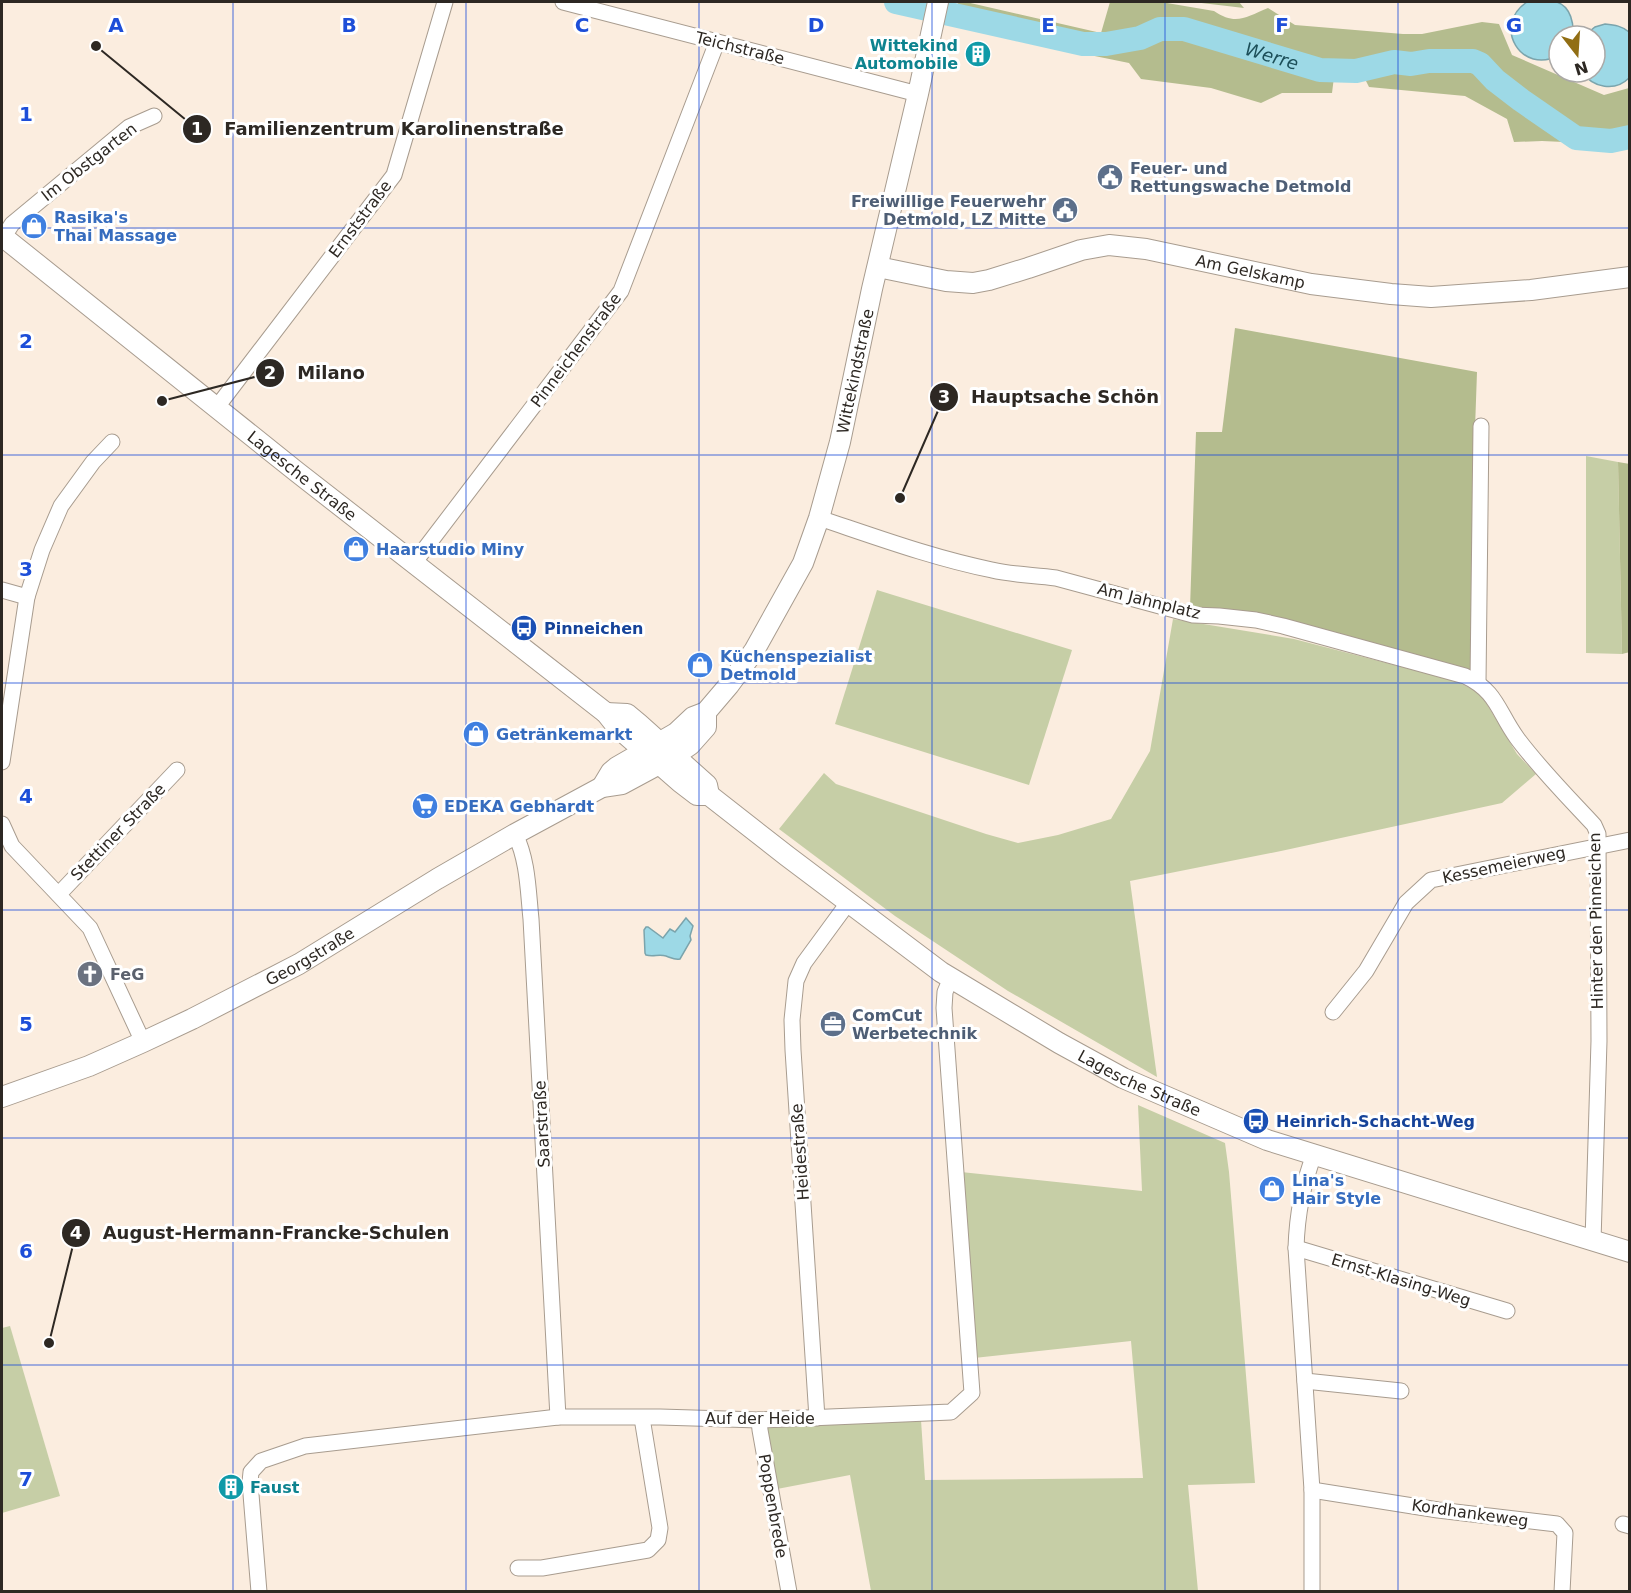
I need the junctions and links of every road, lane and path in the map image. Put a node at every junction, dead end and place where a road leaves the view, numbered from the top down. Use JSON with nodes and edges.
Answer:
{"nodes":[{"id":1,"x":445,"y":2,"type":"edge"},
{"id":2,"x":562,"y":2,"type":"edge"},
{"id":3,"x":938,"y":2,"type":"edge"},
{"id":4,"x":717,"y":42,"type":"junction"},
{"id":5,"x":918,"y":94,"type":"junction"},
{"id":6,"x":154,"y":116,"type":"dead end"},
{"id":7,"x":2,"y":237,"type":"edge"},
{"id":8,"x":878,"y":267,"type":"junction"},
{"id":9,"x":1629,"y":277,"type":"edge"},
{"id":10,"x":217,"y":407,"type":"junction"},
{"id":11,"x":1481,"y":426,"type":"dead end"},
{"id":12,"x":112,"y":442,"type":"dead end"},
{"id":13,"x":819,"y":518,"type":"junction"},
{"id":14,"x":414,"y":563,"type":"junction"},
{"id":15,"x":2,"y":591,"type":"edge"},
{"id":16,"x":27,"y":597,"type":"junction"},
{"id":17,"x":1478,"y":682,"type":"junction"},
{"id":18,"x":660,"y":753,"type":"junction"},
{"id":19,"x":2,"y":762,"type":"edge"},
{"id":20,"x":177,"y":770,"type":"dead end"},
{"id":21,"x":2,"y":824,"type":"edge"},
{"id":22,"x":515,"y":834,"type":"junction"},
{"id":23,"x":1629,"y":840,"type":"edge"},
{"id":24,"x":1598,"y":845,"type":"junction"},
{"id":25,"x":59,"y":894,"type":"junction"},
{"id":26,"x":848,"y":903,"type":"junction"},
{"id":27,"x":951,"y":978,"type":"junction"},
{"id":28,"x":1333,"y":1012,"type":"dead end"},
{"id":29,"x":143,"y":1042,"type":"junction"},
{"id":30,"x":2,"y":1097,"type":"edge"},
{"id":31,"x":1314,"y":1155,"type":"junction"},
{"id":32,"x":1593,"y":1241,"type":"junction"},
{"id":33,"x":1296,"y":1248,"type":"junction"},
{"id":34,"x":1629,"y":1252,"type":"edge"},
{"id":35,"x":1507,"y":1311,"type":"dead end"},
{"id":36,"x":1305,"y":1381,"type":"junction"},
{"id":37,"x":1401,"y":1391,"type":"dead end"},
{"id":38,"x":558,"y":1417,"type":"junction"},
{"id":39,"x":642,"y":1418,"type":"junction"},
{"id":40,"x":817,"y":1418,"type":"junction"},
{"id":41,"x":759,"y":1420,"type":"junction"},
{"id":42,"x":1312,"y":1490,"type":"junction"},
{"id":43,"x":518,"y":1568,"type":"dead end"},
{"id":44,"x":259,"y":1592,"type":"edge"},
{"id":45,"x":789,"y":1592,"type":"edge"},
{"id":46,"x":1312,"y":1592,"type":"edge"},
{"id":47,"x":1562,"y":1592,"type":"edge"}],
"edges":[{"from":1,"to":10,"type":"street","name":"Ernststraße"},
{"from":2,"to":4,"type":"street","name":"Teichstraße"},
{"from":3,"to":5,"type":"street","name":"Wittekindstraße"},
{"from":4,"to":5,"type":"street","name":"Teichstraße"},
{"from":4,"to":14,"type":"street","name":"Pinneichenstraße"},
{"from":5,"to":8,"type":"street","name":"Wittekindstraße"},
{"from":6,"to":7,"type":"street","name":"Im Obstgarten"},
{"from":7,"to":10,"type":"street","name":"Lagesche Straße"},
{"from":8,"to":9,"type":"street","name":"Am Gelskamp"},
{"from":8,"to":13,"type":"street","name":"Wittekindstraße"},
{"from":10,"to":14,"type":"street","name":"Lagesche Straße"},
{"from":11,"to":17,"type":"street"},
{"from":12,"to":16,"type":"street"},
{"from":13,"to":17,"type":"street","name":"Am Jahnplatz"},
{"from":13,"to":18,"type":"street","name":"Wittekindstraße"},
{"from":14,"to":18,"type":"street","name":"Lagesche Straße"},
{"from":15,"to":16,"type":"street"},
{"from":16,"to":19,"type":"street"},
{"from":17,"to":24,"type":"street","name":"Hinter den Pinneichen"},
{"from":18,"to":22,"type":"street","name":"Georgstraße"},
{"from":18,"to":26,"type":"street","name":"Lagesche Straße"},
{"from":20,"to":25,"type":"street","name":"Stettiner Straße"},
{"from":21,"to":25,"type":"street","name":"Stettiner Straße"},
{"from":22,"to":29,"type":"street","name":"Georgstraße"},
{"from":22,"to":38,"type":"street","name":"Saarstraße"},
{"from":23,"to":24,"type":"street","name":"Kessemeierweg"},
{"from":24,"to":28,"type":"street","name":"Kessemeierweg"},
{"from":24,"to":32,"type":"street","name":"Hinter den Pinneichen"},
{"from":25,"to":29,"type":"street","name":"Stettiner Straße"},
{"from":26,"to":27,"type":"street","name":"Lagesche Straße"},
{"from":26,"to":40,"type":"street","name":"Heidestraße"},
{"from":27,"to":31,"type":"street","name":"Lagesche Straße"},
{"from":27,"to":40,"type":"street","name":"Auf der Heide"},
{"from":29,"to":30,"type":"street","name":"Georgstraße"},
{"from":31,"to":32,"type":"street","name":"Lagesche Straße"},
{"from":31,"to":33,"type":"street"},
{"from":32,"to":34,"type":"street","name":"Lagesche Straße"},
{"from":33,"to":35,"type":"street","name":"Ernst-Klasing-Weg"},
{"from":33,"to":36,"type":"street"},
{"from":36,"to":37,"type":"street"},
{"from":36,"to":42,"type":"street"},
{"from":38,"to":39,"type":"street","name":"Auf der Heide"},
{"from":38,"to":44,"type":"street","name":"Auf der Heide"},
{"from":39,"to":41,"type":"street","name":"Auf der Heide"},
{"from":39,"to":43,"type":"street"},
{"from":40,"to":41,"type":"street","name":"Auf der Heide"},
{"from":41,"to":45,"type":"street","name":"Poppenbrede"},
{"from":42,"to":46,"type":"street"},
{"from":42,"to":47,"type":"street","name":"Kordhankeweg"}]}
